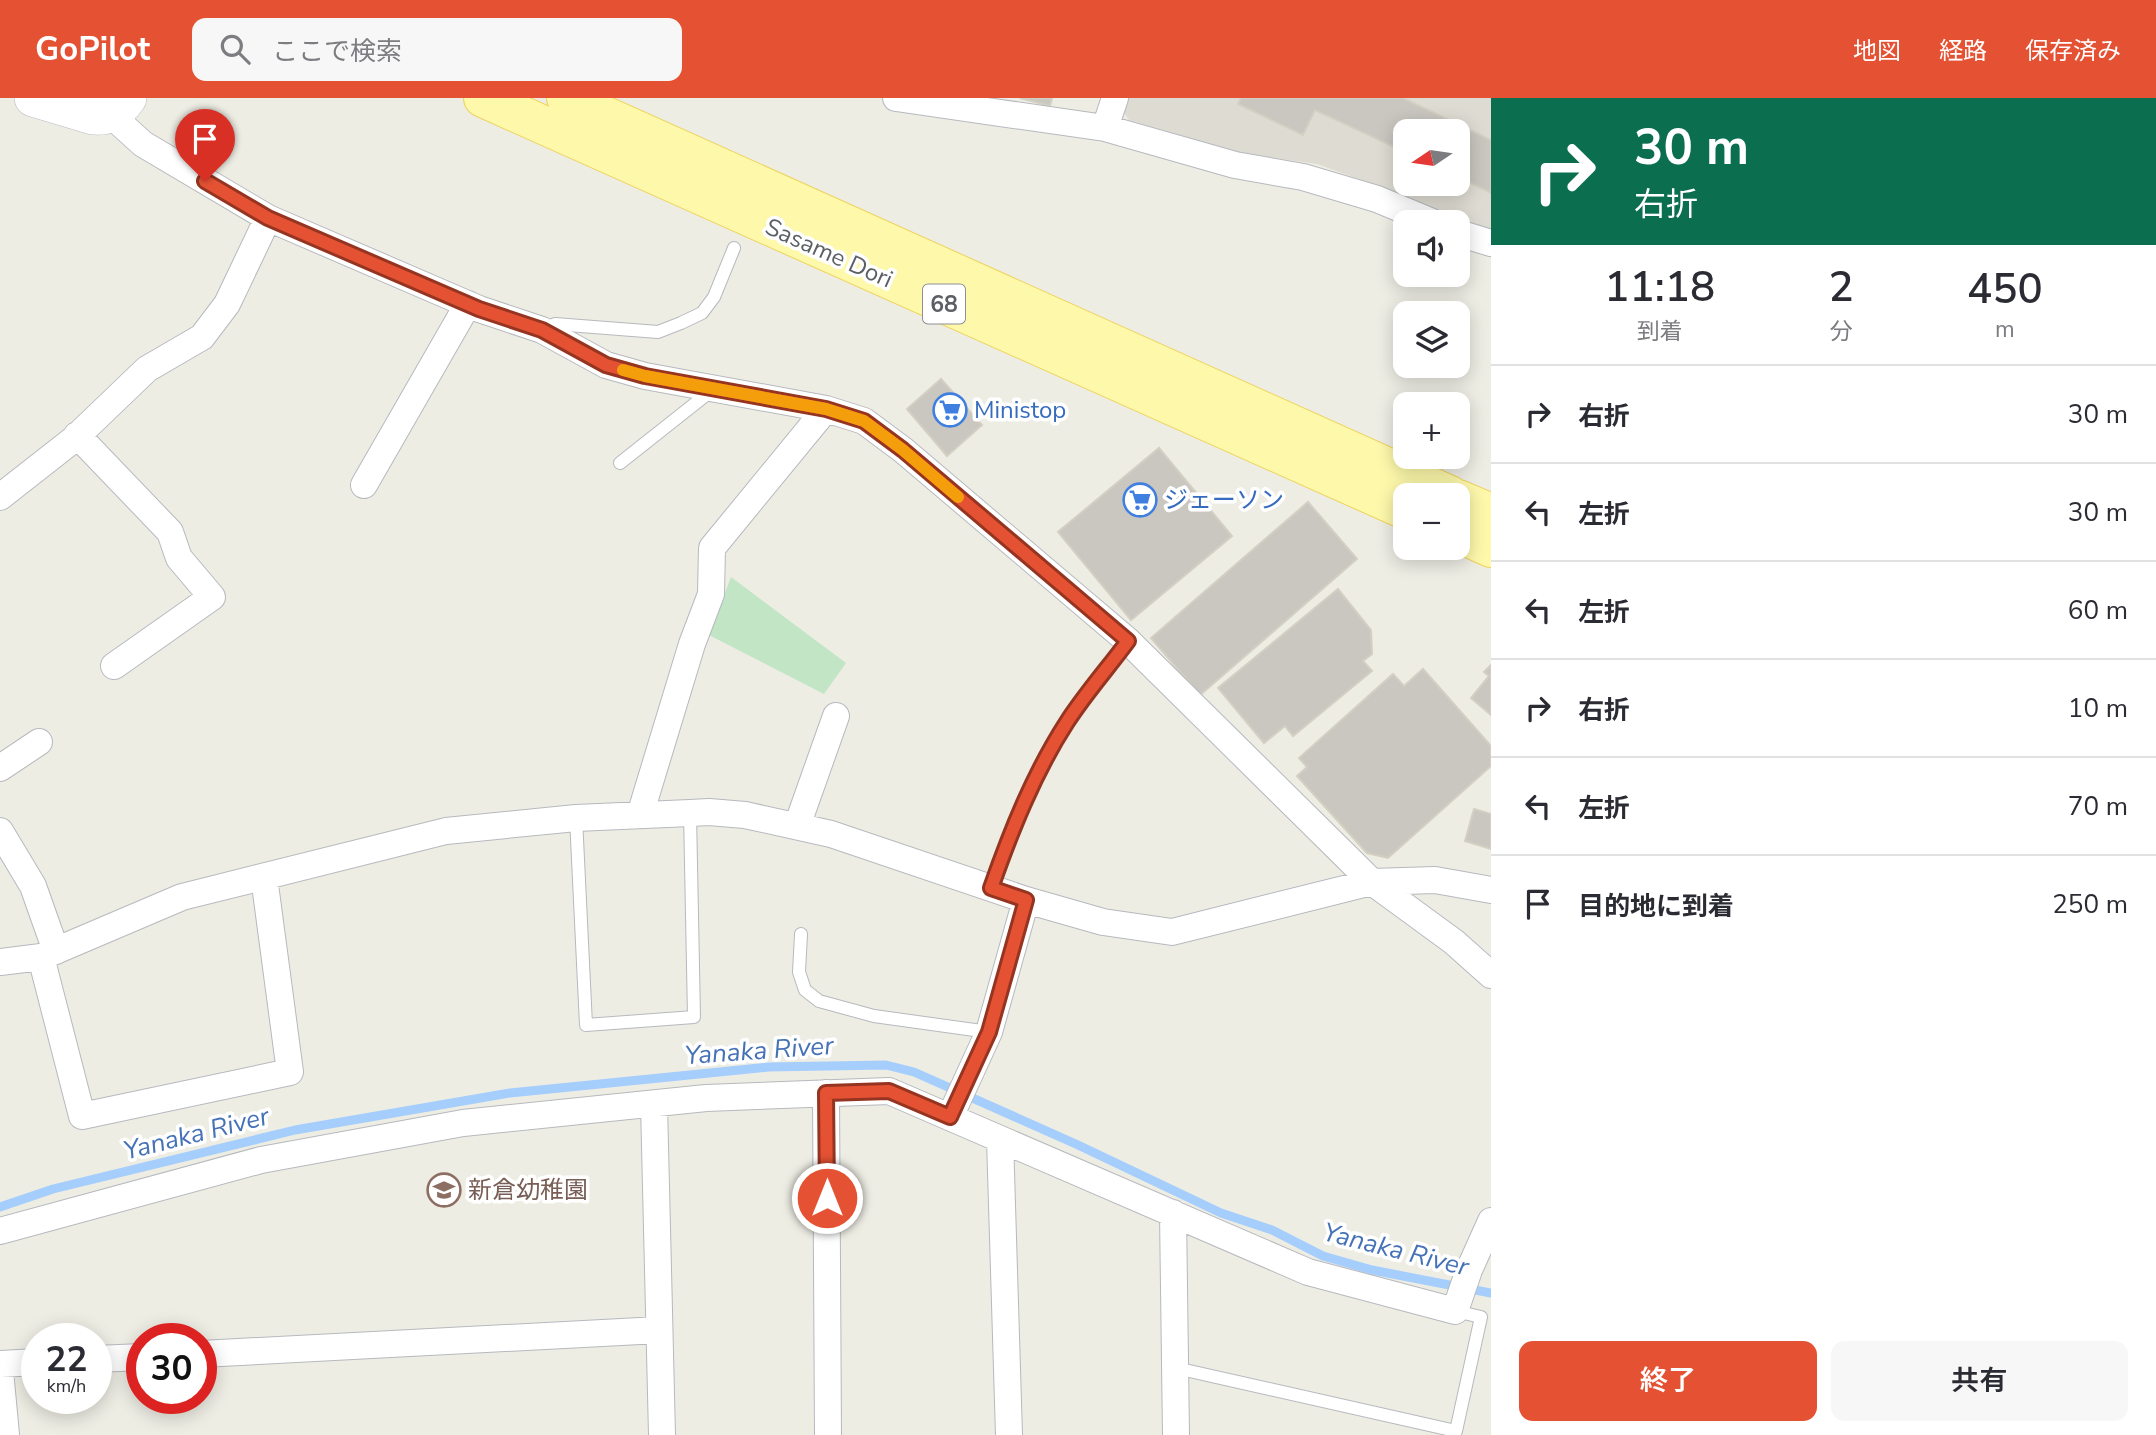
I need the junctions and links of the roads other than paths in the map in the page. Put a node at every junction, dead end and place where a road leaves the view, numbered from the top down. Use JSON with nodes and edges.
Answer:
{"nodes":[{"id":1,"x":33,"y":98,"type":"edge"},
{"id":2,"x":484,"y":98,"type":"edge"},
{"id":3,"x":566,"y":98,"type":"edge"},
{"id":4,"x":896,"y":98,"type":"edge"},
{"id":5,"x":1115,"y":98,"type":"edge"},
{"id":6,"x":120,"y":106,"type":"edge"},
{"id":7,"x":532,"y":108,"type":"edge"},
{"id":8,"x":1105,"y":128,"type":"junction"},
{"id":9,"x":1405,"y":210,"type":"edge"},
{"id":10,"x":268,"y":218,"type":"junction"},
{"id":11,"x":1470,"y":237,"type":"edge"},
{"id":12,"x":1491,"y":243,"type":"edge"},
{"id":13,"x":734,"y":248,"type":"dead end"},
{"id":14,"x":468,"y":304,"type":"junction"},
{"id":15,"x":542,"y":330,"type":"junction"},
{"id":16,"x":713,"y":388,"type":"junction"},
{"id":17,"x":826,"y":409,"type":"junction"},
{"id":18,"x":77,"y":435,"type":"junction"},
{"id":19,"x":620,"y":463,"type":"dead end"},
{"id":20,"x":1423,"y":483,"type":"edge"},
{"id":21,"x":364,"y":485,"type":"dead end"},
{"id":22,"x":0,"y":497,"type":"edge"},
{"id":23,"x":1393,"y":504,"type":"edge"},
{"id":24,"x":1470,"y":504,"type":"edge"},
{"id":25,"x":1491,"y":513,"type":"edge"},
{"id":26,"x":1470,"y":538,"type":"edge"},
{"id":27,"x":1491,"y":548,"type":"edge"},
{"id":28,"x":1128,"y":641,"type":"junction"},
{"id":29,"x":114,"y":666,"type":"dead end"},
{"id":30,"x":836,"y":716,"type":"dead end"},
{"id":31,"x":39,"y":742,"type":"dead end"},
{"id":32,"x":0,"y":768,"type":"edge"},
{"id":33,"x":690,"y":813,"type":"junction"},
{"id":34,"x":640,"y":815,"type":"junction"},
{"id":35,"x":576,"y":818,"type":"junction"},
{"id":36,"x":797,"y":826,"type":"junction"},
{"id":37,"x":0,"y":831,"type":"edge"},
{"id":38,"x":264,"y":877,"type":"junction"},
{"id":39,"x":1372,"y":882,"type":"junction"},
{"id":40,"x":991,"y":888,"type":"junction"},
{"id":41,"x":1491,"y":890,"type":"edge"},
{"id":42,"x":1026,"y":900,"type":"junction"},
{"id":43,"x":802,"y":934,"type":"dead end"},
{"id":44,"x":48,"y":954,"type":"junction"},
{"id":45,"x":0,"y":962,"type":"edge"},
{"id":46,"x":1491,"y":975,"type":"edge"},
{"id":47,"x":989,"y":1032,"type":"junction"},
{"id":48,"x":826,"y":1093,"type":"junction"},
{"id":49,"x":654,"y":1104,"type":"junction"},
{"id":50,"x":953,"y":1111,"type":"junction"},
{"id":51,"x":1000,"y":1139,"type":"junction"},
{"id":52,"x":1173,"y":1213,"type":"junction"},
{"id":53,"x":1491,"y":1221,"type":"edge"},
{"id":54,"x":0,"y":1231,"type":"edge"},
{"id":55,"x":1455,"y":1311,"type":"junction"},
{"id":56,"x":659,"y":1330,"type":"junction"},
{"id":57,"x":217,"y":1353,"type":"edge"},
{"id":58,"x":21,"y":1363,"type":"edge"},
{"id":59,"x":0,"y":1364,"type":"edge"},
{"id":60,"x":1176,"y":1368,"type":"junction"},
{"id":61,"x":0,"y":1370,"type":"edge"},
{"id":62,"x":6,"y":1435,"type":"edge"},
{"id":63,"x":662,"y":1435,"type":"edge"},
{"id":64,"x":828,"y":1435,"type":"edge"},
{"id":65,"x":1009,"y":1435,"type":"edge"},
{"id":66,"x":1176,"y":1435,"type":"edge"}],
"edges":[{"from":1,"to":6,"type":"street"},
{"from":2,"to":7,"type":"main road","name":"Sasame Dori","number":"68"},
{"from":3,"to":20,"type":"main road","name":"Sasame Dori","number":"68"},
{"from":4,"to":8,"type":"street"},
{"from":5,"to":8,"type":"street"},
{"from":6,"to":10,"type":"street"},
{"from":7,"to":23,"type":"main road","name":"Sasame Dori","number":"68"},
{"from":8,"to":9,"type":"street"},
{"from":10,"to":14,"type":"street"},
{"from":10,"to":18,"type":"street"},
{"from":11,"to":12,"type":"street"},
{"from":13,"to":15,"type":"lane"},
{"from":14,"to":15,"type":"street"},
{"from":14,"to":21,"type":"street"},
{"from":15,"to":16,"type":"street"},
{"from":16,"to":17,"type":"street"},
{"from":16,"to":19,"type":"lane"},
{"from":17,"to":28,"type":"street"},
{"from":17,"to":34,"type":"street"},
{"from":18,"to":22,"type":"street"},
{"from":18,"to":29,"type":"street"},
{"from":24,"to":25,"type":"main road"},
{"from":26,"to":27,"type":"main road"},
{"from":28,"to":39,"type":"street"},
{"from":28,"to":40,"type":"lane"},
{"from":30,"to":36,"type":"street"},
{"from":31,"to":32,"type":"street"},
{"from":33,"to":34,"type":"street"},
{"from":33,"to":35,"type":"lane"},
{"from":33,"to":36,"type":"street"},
{"from":34,"to":35,"type":"street"},
{"from":35,"to":38,"type":"street"},
{"from":36,"to":40,"type":"street"},
{"from":37,"to":44,"type":"street"},
{"from":38,"to":44,"type":"street"},
{"from":38,"to":44,"type":"street"},
{"from":39,"to":41,"type":"street"},
{"from":39,"to":42,"type":"street"},
{"from":39,"to":46,"type":"street"},
{"from":40,"to":42,"type":"street"},
{"from":42,"to":47,"type":"street"},
{"from":43,"to":47,"type":"lane"},
{"from":44,"to":45,"type":"street"},
{"from":47,"to":50,"type":"street"},
{"from":48,"to":49,"type":"street"},
{"from":48,"to":50,"type":"street"},
{"from":48,"to":64,"type":"street"},
{"from":49,"to":54,"type":"street"},
{"from":49,"to":56,"type":"street"},
{"from":50,"to":51,"type":"street"},
{"from":51,"to":52,"type":"street"},
{"from":51,"to":65,"type":"street"},
{"from":52,"to":55,"type":"street"},
{"from":52,"to":60,"type":"street"},
{"from":53,"to":55,"type":"street"},
{"from":55,"to":60,"type":"lane"},
{"from":56,"to":57,"type":"street"},
{"from":56,"to":63,"type":"street"},
{"from":58,"to":59,"type":"street"},
{"from":60,"to":66,"type":"street"},
{"from":61,"to":62,"type":"street"}]}
